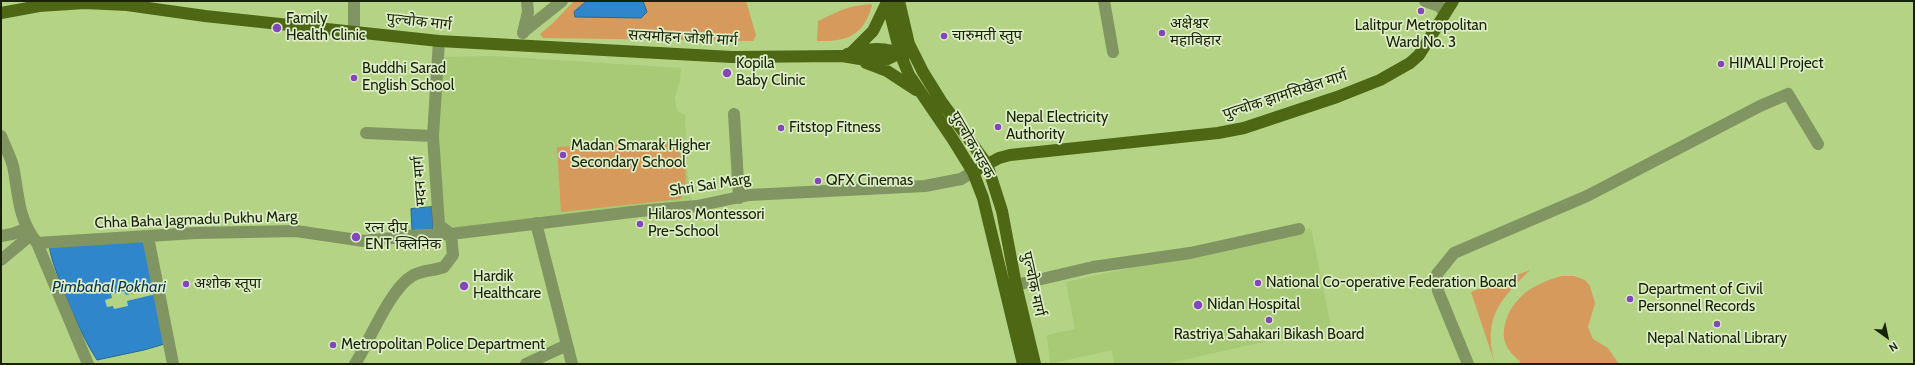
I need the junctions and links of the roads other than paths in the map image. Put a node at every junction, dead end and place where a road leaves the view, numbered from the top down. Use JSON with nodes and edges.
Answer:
{"nodes":[{"id":1,"x":354,"y":1,"type":"edge"},
{"id":2,"x":527,"y":1,"type":"edge"},
{"id":3,"x":562,"y":1,"type":"edge"},
{"id":4,"x":891,"y":1,"type":"edge"},
{"id":5,"x":1104,"y":1,"type":"edge"},
{"id":6,"x":1425,"y":1,"type":"edge"},
{"id":7,"x":1453,"y":1,"type":"edge"},
{"id":8,"x":1444,"y":12,"type":"junction"},
{"id":9,"x":1,"y":13,"type":"edge"},
{"id":10,"x":354,"y":31,"type":"junction"},
{"id":11,"x":523,"y":32,"type":"junction"},
{"id":12,"x":439,"y":41,"type":"junction"},
{"id":13,"x":910,"y":44,"type":"junction"},
{"id":14,"x":522,"y":46,"type":"junction"},
{"id":15,"x":1113,"y":52,"type":"dead end"},
{"id":16,"x":900,"y":54,"type":"junction"},
{"id":17,"x":848,"y":55,"type":"junction"},
{"id":18,"x":923,"y":72,"type":"junction"},
{"id":19,"x":919,"y":91,"type":"junction"},
{"id":20,"x":734,"y":114,"type":"dead end"},
{"id":21,"x":366,"y":133,"type":"dead end"},
{"id":22,"x":1,"y":136,"type":"edge"},
{"id":23,"x":433,"y":136,"type":"junction"},
{"id":24,"x":1818,"y":144,"type":"dead end"},
{"id":25,"x":987,"y":164,"type":"junction"},
{"id":26,"x":973,"y":172,"type":"junction"},
{"id":27,"x":739,"y":198,"type":"junction"},
{"id":28,"x":989,"y":218,"type":"joint"},
{"id":29,"x":536,"y":223,"type":"junction"},
{"id":30,"x":1299,"y":229,"type":"dead end"},
{"id":31,"x":451,"y":234,"type":"junction"},
{"id":32,"x":1,"y":236,"type":"edge"},
{"id":33,"x":31,"y":236,"type":"junction"},
{"id":34,"x":148,"y":237,"type":"junction"},
{"id":35,"x":1,"y":260,"type":"edge"},
{"id":36,"x":1016,"y":285,"type":"junction"},
{"id":37,"x":567,"y":345,"type":"junction"},
{"id":38,"x":360,"y":362,"type":"edge"},
{"id":39,"x":88,"y":364,"type":"edge"},
{"id":40,"x":173,"y":364,"type":"edge"},
{"id":41,"x":526,"y":364,"type":"edge"},
{"id":42,"x":572,"y":364,"type":"edge"},
{"id":43,"x":1023,"y":364,"type":"edge"},
{"id":44,"x":1035,"y":364,"type":"edge"},
{"id":45,"x":1468,"y":364,"type":"edge"}],
"edges":[{"from":1,"to":10,"type":"street"},
{"from":2,"to":11,"type":"street"},
{"from":3,"to":11,"type":"street"},
{"from":4,"to":13,"type":"main road"},
{"from":4,"to":16,"type":"main road","name":"पुल्चोक सडक"},
{"from":4,"to":17,"type":"main road"},
{"from":5,"to":15,"type":"street"},
{"from":6,"to":8,"type":"street"},
{"from":7,"to":8,"type":"main road","name":"पुल्चोक झामसिखेल मार्ग"},
{"from":8,"to":25,"type":"main road","name":"पुल्चोक झामसिखेल मार्ग"},
{"from":9,"to":10,"type":"main road","name":"पुल्चोक मार्ग"},
{"from":10,"to":12,"type":"main road","name":"पुल्चोक मार्ग"},
{"from":11,"to":14,"type":"street"},
{"from":12,"to":14,"type":"main road","name":"पुल्चोक मार्ग"},
{"from":12,"to":23,"type":"street","name":"मदन मार्ग"},
{"from":13,"to":16,"type":"main road"},
{"from":13,"to":18,"type":"main road"},
{"from":14,"to":17,"type":"main road","name":"सत्यमोहन जोशी मार्ग"},
{"from":16,"to":17,"type":"main road","name":"सत्यमोहन जोशी मार्ग"},
{"from":16,"to":18,"type":"main road"},
{"from":16,"to":19,"type":"main road","name":"पुल्चोक सडक"},
{"from":17,"to":19,"type":"main road"},
{"from":18,"to":25,"type":"main road","name":"पुल्चोक मार्ग"},
{"from":19,"to":26,"type":"main road","name":"पुल्चोक सडक"},
{"from":20,"to":27,"type":"street"},
{"from":21,"to":23,"type":"street"},
{"from":22,"to":33,"type":"street"},
{"from":23,"to":31,"type":"street","name":"मदन मार्ग"},
{"from":24,"to":45,"type":"street"},
{"from":25,"to":26,"type":"main road","name":"पुल्चोक झामसिखेल मार्ग"},
{"from":25,"to":36,"type":"main road","name":"पुल्चोक मार्ग"},
{"from":26,"to":27,"type":"street","name":"Shri Sai Marg"},
{"from":26,"to":28,"type":"main road","name":"पुल्चोक सडक"},
{"from":27,"to":29,"type":"street","name":"Shri Sai Marg"},
{"from":28,"to":43,"type":"main road","name":"पुल्चोक मार्ग"},
{"from":29,"to":31,"type":"street","name":"Shri Sai Marg"},
{"from":29,"to":37,"type":"street"},
{"from":30,"to":36,"type":"street"},
{"from":31,"to":34,"type":"street","name":"Chha Baha Jagmadu Pukhu Marg"},
{"from":31,"to":38,"type":"street"},
{"from":32,"to":33,"type":"street","name":"Chha Baha Jagmadu Pukhu Marg"},
{"from":33,"to":34,"type":"street","name":"Chha Baha Jagmadu Pukhu Marg"},
{"from":33,"to":35,"type":"street"},
{"from":33,"to":39,"type":"street"},
{"from":34,"to":40,"type":"street"},
{"from":36,"to":44,"type":"main road","name":"पुल्चोक मार्ग"},
{"from":37,"to":41,"type":"street"},
{"from":37,"to":42,"type":"street"}]}
